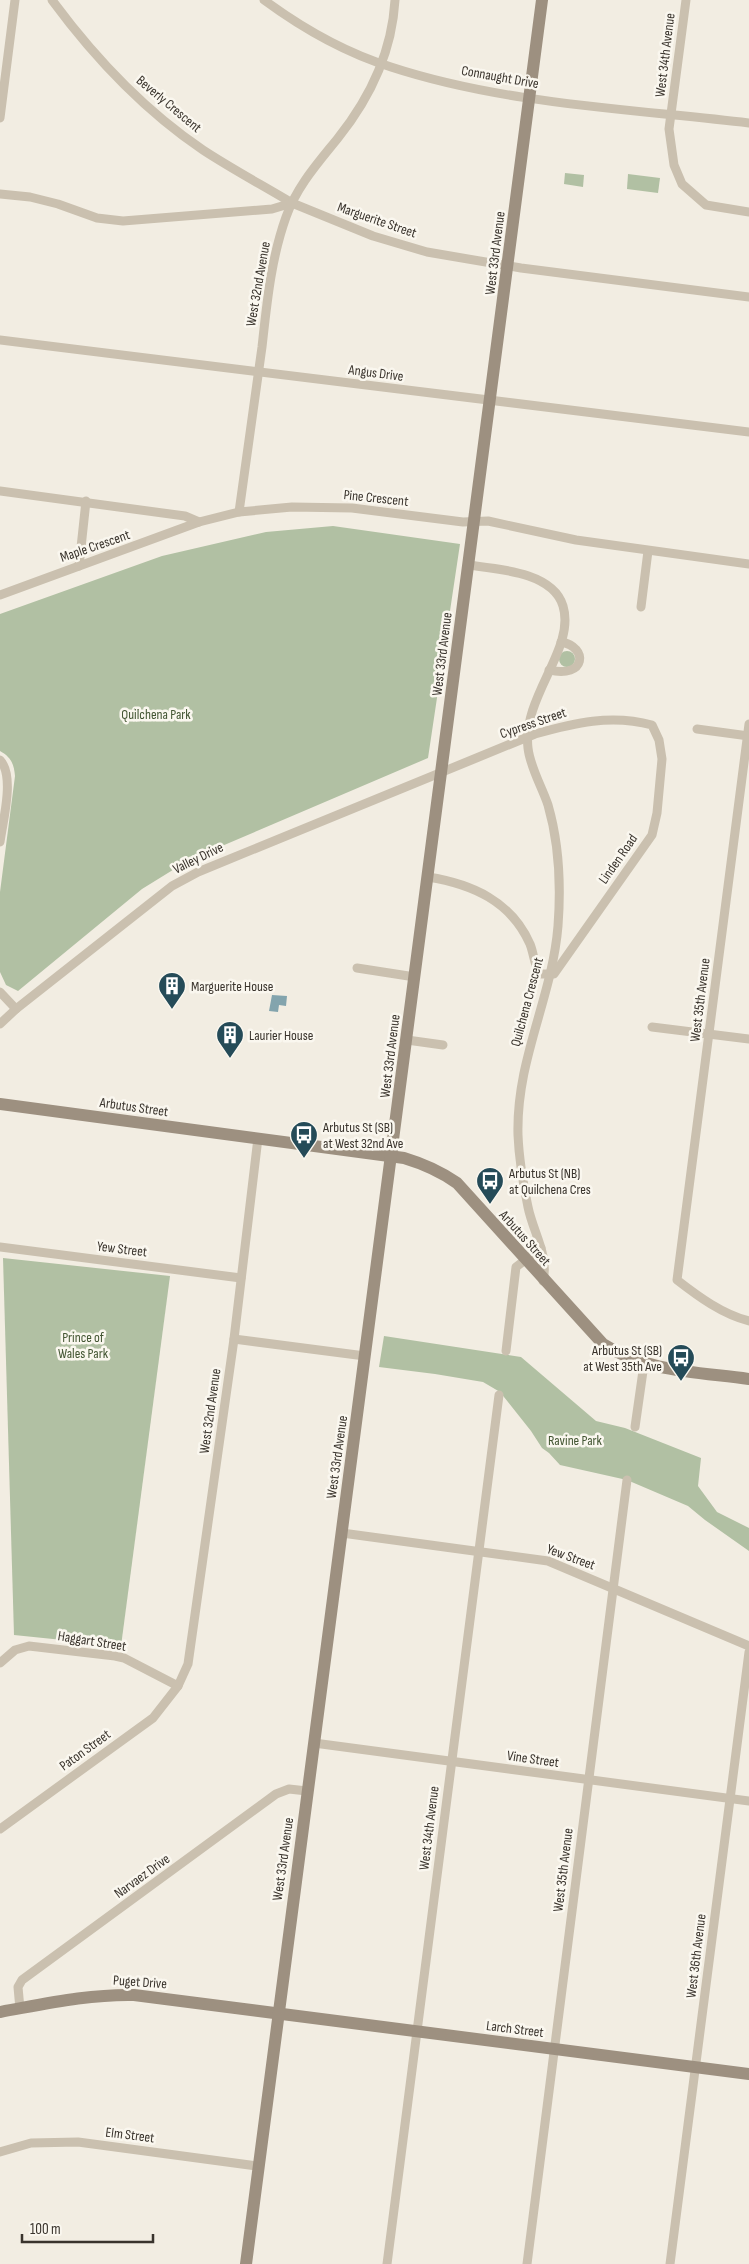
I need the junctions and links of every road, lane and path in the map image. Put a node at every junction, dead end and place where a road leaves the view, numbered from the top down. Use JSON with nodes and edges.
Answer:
{"nodes":[{"id":1,"x":15,"y":0,"type":"edge"},
{"id":2,"x":52,"y":0,"type":"edge"},
{"id":3,"x":264,"y":0,"type":"edge"},
{"id":4,"x":395,"y":0,"type":"edge"},
{"id":5,"x":542,"y":0,"type":"edge"},
{"id":6,"x":686,"y":0,"type":"edge"},
{"id":7,"x":382,"y":63,"type":"junction"},
{"id":8,"x":529,"y":97,"type":"junction"},
{"id":9,"x":671,"y":114,"type":"junction"},
{"id":10,"x":0,"y":118,"type":"edge"},
{"id":11,"x":749,"y":123,"type":"edge"},
{"id":12,"x":0,"y":194,"type":"edge"},
{"id":13,"x":292,"y":203,"type":"junction"},
{"id":14,"x":749,"y":212,"type":"edge"},
{"id":15,"x":508,"y":266,"type":"junction"},
{"id":16,"x":749,"y":297,"type":"edge"},
{"id":17,"x":0,"y":340,"type":"edge"},
{"id":18,"x":258,"y":372,"type":"junction"},
{"id":19,"x":490,"y":401,"type":"junction"},
{"id":20,"x":749,"y":432,"type":"edge"},
{"id":21,"x":0,"y":491,"type":"edge"},
{"id":22,"x":86,"y":501,"type":"junction"},
{"id":23,"x":239,"y":512,"type":"junction"},
{"id":24,"x":199,"y":522,"type":"junction"},
{"id":25,"x":474,"y":522,"type":"junction"},
{"id":26,"x":648,"y":551,"type":"junction"},
{"id":27,"x":749,"y":564,"type":"edge"},
{"id":28,"x":468,"y":565,"type":"junction"},
{"id":29,"x":79,"y":566,"type":"junction"},
{"id":30,"x":0,"y":595,"type":"edge"},
{"id":31,"x":641,"y":607,"type":"dead end"},
{"id":32,"x":561,"y":642,"type":"junction"},
{"id":33,"x":549,"y":670,"type":"junction"},
{"id":34,"x":749,"y":724,"type":"edge"},
{"id":35,"x":696,"y":729,"type":"dead end"},
{"id":36,"x":748,"y":735,"type":"edge"},
{"id":37,"x":528,"y":737,"type":"junction"},
{"id":38,"x":659,"y":740,"type":"joint"},
{"id":39,"x":0,"y":760,"type":"edge"},
{"id":40,"x":442,"y":773,"type":"junction"},
{"id":41,"x":0,"y":842,"type":"edge"},
{"id":42,"x":428,"y":877,"type":"junction"},
{"id":43,"x":357,"y":968,"type":"dead end"},
{"id":44,"x":551,"y":975,"type":"junction"},
{"id":45,"x":415,"y":977,"type":"junction"},
{"id":46,"x":0,"y":992,"type":"edge"},
{"id":47,"x":16,"y":1009,"type":"junction"},
{"id":48,"x":0,"y":1024,"type":"edge"},
{"id":49,"x":652,"y":1027,"type":"dead end"},
{"id":50,"x":709,"y":1034,"type":"junction"},
{"id":51,"x":749,"y":1039,"type":"edge"},
{"id":52,"x":407,"y":1040,"type":"junction"},
{"id":53,"x":443,"y":1044,"type":"dead end"},
{"id":54,"x":0,"y":1104,"type":"edge"},
{"id":55,"x":258,"y":1138,"type":"junction"},
{"id":56,"x":392,"y":1156,"type":"junction"},
{"id":57,"x":0,"y":1247,"type":"edge"},
{"id":58,"x":540,"y":1248,"type":"junction"},
{"id":59,"x":524,"y":1260,"type":"junction"},
{"id":60,"x":241,"y":1278,"type":"junction"},
{"id":61,"x":543,"y":1281,"type":"junction"},
{"id":62,"x":749,"y":1321,"type":"edge"},
{"id":63,"x":234,"y":1339,"type":"junction"},
{"id":64,"x":506,"y":1351,"type":"dead end"},
{"id":65,"x":365,"y":1356,"type":"junction"},
{"id":66,"x":644,"y":1364,"type":"junction"},
{"id":67,"x":749,"y":1379,"type":"edge"},
{"id":68,"x":500,"y":1395,"type":"dead end"},
{"id":69,"x":635,"y":1426,"type":"dead end"},
{"id":70,"x":627,"y":1480,"type":"dead end"},
{"id":71,"x":342,"y":1533,"type":"junction"},
{"id":72,"x":478,"y":1552,"type":"junction"},
{"id":73,"x":614,"y":1590,"type":"junction"},
{"id":74,"x":749,"y":1646,"type":"edge"},
{"id":75,"x":749,"y":1652,"type":"edge"},
{"id":76,"x":0,"y":1663,"type":"edge"},
{"id":77,"x":178,"y":1686,"type":"junction"},
{"id":78,"x":314,"y":1743,"type":"junction"},
{"id":79,"x":451,"y":1762,"type":"junction"},
{"id":80,"x":589,"y":1780,"type":"junction"},
{"id":81,"x":307,"y":1791,"type":"junction"},
{"id":82,"x":730,"y":1798,"type":"junction"},
{"id":83,"x":749,"y":1801,"type":"edge"},
{"id":84,"x":0,"y":1829,"type":"edge"},
{"id":85,"x":20,"y":2009,"type":"junction"},
{"id":86,"x":0,"y":2012,"type":"edge"},
{"id":87,"x":278,"y":2014,"type":"junction"},
{"id":88,"x":416,"y":2032,"type":"junction"},
{"id":89,"x":554,"y":2049,"type":"junction"},
{"id":90,"x":695,"y":2067,"type":"junction"},
{"id":91,"x":749,"y":2074,"type":"edge"},
{"id":92,"x":0,"y":2152,"type":"edge"},
{"id":93,"x":258,"y":2166,"type":"junction"},
{"id":94,"x":246,"y":2264,"type":"edge"},
{"id":95,"x":387,"y":2264,"type":"edge"},
{"id":96,"x":527,"y":2264,"type":"edge"},
{"id":97,"x":670,"y":2264,"type":"edge"}],
"edges":[{"from":1,"to":10,"type":"street"},
{"from":2,"to":13,"type":"street","name":"Beverly Crescent"},
{"from":3,"to":7,"type":"street","name":"Connaught Drive"},
{"from":4,"to":7,"type":"street","name":"West 32nd Avenue"},
{"from":5,"to":8,"type":"street","name":"West 33rd Avenue"},
{"from":6,"to":9,"type":"street","name":"West 34th Avenue"},
{"from":7,"to":8,"type":"street","name":"Connaught Drive"},
{"from":7,"to":13,"type":"street","name":"West 32nd Avenue"},
{"from":8,"to":9,"type":"street","name":"Connaught Drive"},
{"from":8,"to":15,"type":"street","name":"West 33rd Avenue"},
{"from":9,"to":11,"type":"street","name":"Connaught Drive"},
{"from":9,"to":14,"type":"street","name":"West 34th Avenue"},
{"from":12,"to":13,"type":"street"},
{"from":13,"to":15,"type":"street","name":"Marguerite Street"},
{"from":13,"to":18,"type":"street","name":"West 32nd Avenue"},
{"from":15,"to":16,"type":"street","name":"Marguerite Street"},
{"from":15,"to":19,"type":"street","name":"West 33rd Avenue"},
{"from":17,"to":18,"type":"street","name":"Angus Drive"},
{"from":18,"to":19,"type":"street","name":"Angus Drive"},
{"from":18,"to":23,"type":"street","name":"West 32nd Avenue"},
{"from":19,"to":20,"type":"street","name":"Angus Drive"},
{"from":19,"to":25,"type":"street","name":"West 33rd Avenue"},
{"from":21,"to":22,"type":"street"},
{"from":22,"to":24,"type":"street"},
{"from":22,"to":29,"type":"street"},
{"from":23,"to":24,"type":"street","name":"Pine Crescent"},
{"from":23,"to":25,"type":"street","name":"Pine Crescent"},
{"from":24,"to":29,"type":"street","name":"Maple Crescent"},
{"from":25,"to":26,"type":"street","name":"Pine Crescent"},
{"from":25,"to":28,"type":"street","name":"West 33rd Avenue"},
{"from":26,"to":27,"type":"street","name":"Pine Crescent"},
{"from":26,"to":31,"type":"street"},
{"from":28,"to":32,"type":"street","name":"Quilchena Crescent"},
{"from":28,"to":40,"type":"street","name":"West 33rd Avenue"},
{"from":29,"to":30,"type":"street","name":"Maple Crescent"},
{"from":32,"to":33,"type":"street","name":"Quilchena Crescent"},
{"from":32,"to":33,"type":"street"},
{"from":33,"to":37,"type":"street","name":"Quilchena Crescent"},
{"from":34,"to":36,"type":"street","name":"West 35th Avenue"},
{"from":35,"to":36,"type":"street"},
{"from":36,"to":50,"type":"street","name":"West 35th Avenue"},
{"from":37,"to":38,"type":"street","name":"Cypress Street"},
{"from":37,"to":40,"type":"street","name":"Cypress Street"},
{"from":37,"to":44,"type":"street","name":"Quilchena Crescent"},
{"from":38,"to":44,"type":"street","name":"Linden Road"},
{"from":39,"to":41,"type":"street"},
{"from":40,"to":42,"type":"street","name":"West 33rd Avenue"},
{"from":40,"to":47,"type":"street","name":"Valley Drive"},
{"from":42,"to":44,"type":"street"},
{"from":42,"to":45,"type":"street","name":"West 33rd Avenue"},
{"from":43,"to":45,"type":"street"},
{"from":44,"to":58,"type":"street","name":"Quilchena Crescent"},
{"from":45,"to":52,"type":"street","name":"West 33rd Avenue"},
{"from":46,"to":47,"type":"street"},
{"from":47,"to":48,"type":"street","name":"Valley Drive"},
{"from":49,"to":50,"type":"street"},
{"from":50,"to":51,"type":"street"},
{"from":50,"to":62,"type":"street","name":"West 35th Avenue"},
{"from":52,"to":53,"type":"street"},
{"from":52,"to":56,"type":"street","name":"West 33rd Avenue"},
{"from":54,"to":55,"type":"street","name":"Arbutus Street"},
{"from":55,"to":56,"type":"street","name":"Arbutus Street"},
{"from":55,"to":60,"type":"street","name":"West 32nd Avenue"},
{"from":56,"to":59,"type":"street","name":"Arbutus Street"},
{"from":56,"to":65,"type":"street","name":"West 33rd Avenue"},
{"from":57,"to":60,"type":"street","name":"Yew Street"},
{"from":58,"to":59,"type":"street"},
{"from":58,"to":61,"type":"street","name":"Quilchena Crescent"},
{"from":59,"to":61,"type":"street","name":"Arbutus Street"},
{"from":59,"to":64,"type":"street"},
{"from":60,"to":63,"type":"street","name":"West 32nd Avenue"},
{"from":61,"to":66,"type":"street","name":"Arbutus Street"},
{"from":63,"to":65,"type":"street"},
{"from":63,"to":77,"type":"street","name":"West 32nd Avenue"},
{"from":65,"to":71,"type":"street","name":"West 33rd Avenue"},
{"from":66,"to":67,"type":"street","name":"Arbutus Street"},
{"from":66,"to":69,"type":"street"},
{"from":68,"to":72,"type":"street","name":"West 34th Avenue"},
{"from":70,"to":73,"type":"street","name":"West 35th Avenue"},
{"from":71,"to":72,"type":"street","name":"Yew Street"},
{"from":71,"to":78,"type":"street","name":"West 33rd Avenue"},
{"from":72,"to":73,"type":"street","name":"Yew Street"},
{"from":72,"to":79,"type":"street","name":"West 34th Avenue"},
{"from":73,"to":74,"type":"street","name":"Yew Street"},
{"from":73,"to":80,"type":"street","name":"West 35th Avenue"},
{"from":75,"to":82,"type":"street","name":"West 36th Avenue"},
{"from":76,"to":77,"type":"street","name":"Haggart Street"},
{"from":77,"to":84,"type":"street","name":"Paton Street"},
{"from":78,"to":79,"type":"street","name":"Vine Street"},
{"from":78,"to":81,"type":"street","name":"West 33rd Avenue"},
{"from":79,"to":80,"type":"street","name":"Vine Street"},
{"from":79,"to":88,"type":"street","name":"West 34th Avenue"},
{"from":80,"to":82,"type":"street","name":"Vine Street"},
{"from":80,"to":89,"type":"street","name":"West 35th Avenue"},
{"from":81,"to":85,"type":"street","name":"Narvaez Drive"},
{"from":81,"to":87,"type":"street","name":"West 33rd Avenue"},
{"from":82,"to":83,"type":"street","name":"Vine Street"},
{"from":82,"to":90,"type":"street","name":"West 36th Avenue"},
{"from":85,"to":86,"type":"street","name":"Puget Drive"},
{"from":85,"to":87,"type":"street","name":"Puget Drive"},
{"from":87,"to":88,"type":"street","name":"Larch Street"},
{"from":87,"to":93,"type":"street","name":"West 33rd Avenue"},
{"from":88,"to":89,"type":"street","name":"Larch Street"},
{"from":88,"to":95,"type":"street","name":"West 34th Avenue"},
{"from":89,"to":90,"type":"street","name":"Larch Street"},
{"from":89,"to":96,"type":"street","name":"West 35th Avenue"},
{"from":90,"to":91,"type":"street","name":"Larch Street"},
{"from":90,"to":97,"type":"street","name":"West 36th Avenue"},
{"from":92,"to":93,"type":"street","name":"Elm Street"},
{"from":93,"to":94,"type":"street","name":"West 33rd Avenue"}]}
